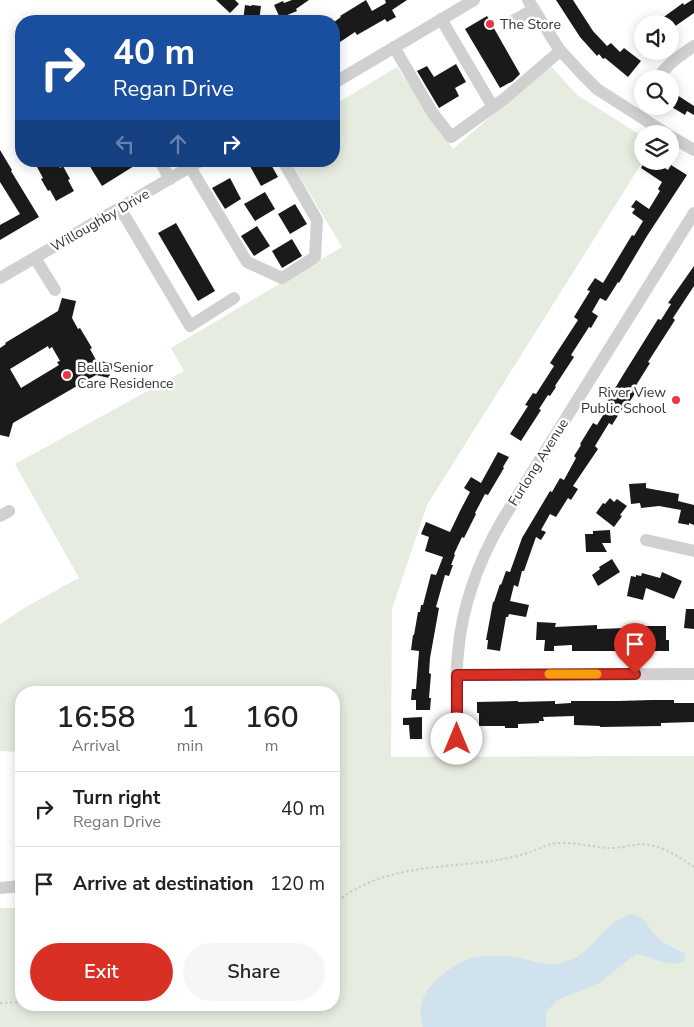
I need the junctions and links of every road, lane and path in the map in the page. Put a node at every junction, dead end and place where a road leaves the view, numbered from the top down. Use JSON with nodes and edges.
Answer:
{"nodes":[{"id":1,"x":474,"y":0,"type":"edge"},
{"id":2,"x":531,"y":4,"type":"edge"},
{"id":3,"x":441,"y":19,"type":"junction"},
{"id":4,"x":508,"y":24,"type":"dead end"},
{"id":5,"x":694,"y":46,"type":"edge"},
{"id":6,"x":394,"y":47,"type":"junction"},
{"id":7,"x":560,"y":51,"type":"junction"},
{"id":8,"x":664,"y":70,"type":"edge"},
{"id":9,"x":340,"y":79,"type":"edge"},
{"id":10,"x":493,"y":107,"type":"junction"},
{"id":11,"x":634,"y":113,"type":"edge"},
{"id":12,"x":638,"y":115,"type":"edge"},
{"id":13,"x":653,"y":125,"type":"edge"},
{"id":14,"x":679,"y":141,"type":"edge"},
{"id":15,"x":694,"y":150,"type":"edge"},
{"id":16,"x":163,"y":167,"type":"edge"},
{"id":17,"x":190,"y":167,"type":"edge"},
{"id":18,"x":197,"y":167,"type":"edge"},
{"id":19,"x":286,"y":167,"type":"edge"},
{"id":20,"x":170,"y":179,"type":"junction"},
{"id":21,"x":120,"y":208,"type":"junction"},
{"id":22,"x":694,"y":213,"type":"edge"},
{"id":23,"x":35,"y":258,"type":"junction"},
{"id":24,"x":0,"y":278,"type":"edge"},
{"id":25,"x":55,"y":290,"type":"dead end"},
{"id":26,"x":234,"y":298,"type":"dead end"},
{"id":27,"x":646,"y":540,"type":"dead end"},
{"id":28,"x":694,"y":551,"type":"edge"},
{"id":29,"x":694,"y":674,"type":"edge"},
{"id":30,"x":457,"y":675,"type":"junction"},
{"id":31,"x":457,"y":739,"type":"dead end"},
{"id":32,"x":694,"y":867,"type":"edge"},
{"id":33,"x":15,"y":887,"type":"edge"},
{"id":34,"x":0,"y":888,"type":"edge"},
{"id":35,"x":340,"y":899,"type":"edge"},
{"id":36,"x":15,"y":1002,"type":"edge"},
{"id":37,"x":0,"y":1003,"type":"edge"}],
"edges":[{"from":1,"to":3,"type":"street"},
{"from":2,"to":4,"type":"street"},
{"from":2,"to":7,"type":"street"},
{"from":3,"to":6,"type":"street"},
{"from":3,"to":10,"type":"street"},
{"from":5,"to":8,"type":"street"},
{"from":6,"to":9,"type":"street"},
{"from":6,"to":10,"type":"street"},
{"from":7,"to":10,"type":"street"},
{"from":7,"to":11,"type":"street"},
{"from":12,"to":13,"type":"street"},
{"from":14,"to":15,"type":"street"},
{"from":16,"to":20,"type":"street"},
{"from":17,"to":20,"type":"street","name":"Willoughby Drive"},
{"from":18,"to":19,"type":"street"},
{"from":20,"to":21,"type":"street","name":"Willoughby Drive"},
{"from":21,"to":23,"type":"street","name":"Willoughby Drive"},
{"from":21,"to":26,"type":"street"},
{"from":22,"to":30,"type":"street","name":"Furlong Avenue"},
{"from":23,"to":24,"type":"street","name":"Willoughby Drive"},
{"from":23,"to":25,"type":"street"},
{"from":27,"to":28,"type":"street"},
{"from":29,"to":30,"type":"street"},
{"from":30,"to":31,"type":"street","name":"Furlong Avenue"},
{"from":32,"to":35,"type":"path"},
{"from":33,"to":34,"type":"street"},
{"from":36,"to":37,"type":"path"}]}
